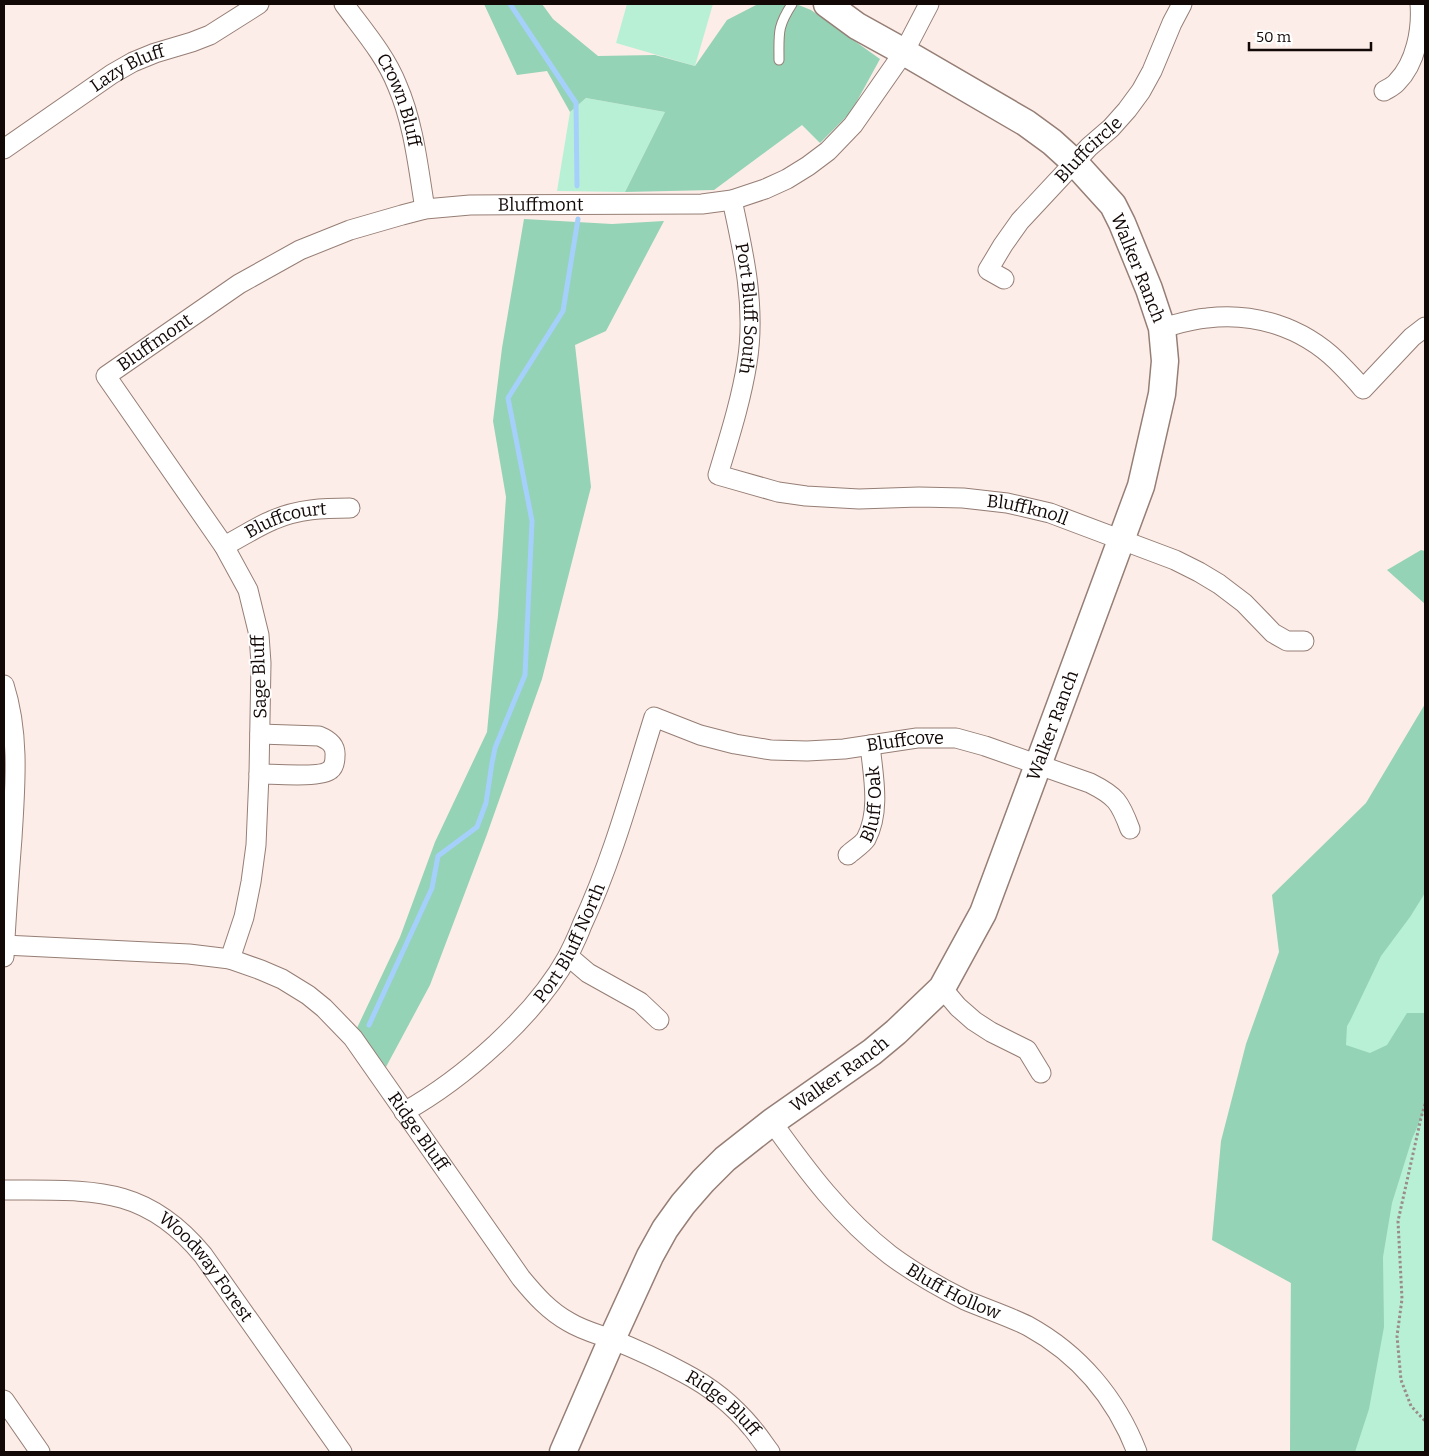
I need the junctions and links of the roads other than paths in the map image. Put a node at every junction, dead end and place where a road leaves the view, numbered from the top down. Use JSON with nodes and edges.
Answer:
{"nodes":[{"id":1,"x":259,"y":4,"type":"edge"},
{"id":2,"x":344,"y":4,"type":"edge"},
{"id":3,"x":792,"y":4,"type":"edge"},
{"id":4,"x":827,"y":4,"type":"edge"},
{"id":5,"x":929,"y":4,"type":"edge"},
{"id":6,"x":1182,"y":4,"type":"edge"},
{"id":7,"x":1420,"y":4,"type":"edge"},
{"id":8,"x":904,"y":52,"type":"junction"},
{"id":9,"x":779,"y":60,"type":"dead end"},
{"id":10,"x":1384,"y":91,"type":"dead end"},
{"id":11,"x":4,"y":149,"type":"edge"},
{"id":12,"x":1074,"y":162,"type":"junction"},
{"id":13,"x":732,"y":200,"type":"junction"},
{"id":14,"x":425,"y":209,"type":"junction"},
{"id":15,"x":1004,"y":279,"type":"dead end"},
{"id":16,"x":1425,"y":327,"type":"edge"},
{"id":17,"x":1162,"y":328,"type":"junction"},
{"id":18,"x":106,"y":376,"type":"joint"},
{"id":19,"x":718,"y":475,"type":"joint"},
{"id":20,"x":350,"y":508,"type":"dead end"},
{"id":21,"x":1122,"y":539,"type":"junction"},
{"id":22,"x":224,"y":546,"type":"junction"},
{"id":23,"x":1304,"y":641,"type":"dead end"},
{"id":24,"x":4,"y":685,"type":"edge"},
{"id":25,"x":654,"y":717,"type":"joint"},
{"id":26,"x":260,"y":734,"type":"junction"},
{"id":27,"x":870,"y":745,"type":"junction"},
{"id":28,"x":1038,"y":765,"type":"junction"},
{"id":29,"x":260,"y":774,"type":"junction"},
{"id":30,"x":1130,"y":829,"type":"dead end"},
{"id":31,"x":848,"y":854,"type":"dead end"},
{"id":32,"x":4,"y":951,"type":"edge"},
{"id":33,"x":568,"y":956,"type":"junction"},
{"id":34,"x":230,"y":959,"type":"junction"},
{"id":35,"x":942,"y":988,"type":"junction"},
{"id":36,"x":659,"y":1020,"type":"dead end"},
{"id":37,"x":1041,"y":1072,"type":"dead end"},
{"id":38,"x":404,"y":1112,"type":"junction"},
{"id":39,"x":772,"y":1122,"type":"junction"},
{"id":40,"x":4,"y":1190,"type":"edge"},
{"id":41,"x":612,"y":1339,"type":"junction"},
{"id":42,"x":4,"y":1400,"type":"edge"},
{"id":43,"x":40,"y":1452,"type":"edge"},
{"id":44,"x":342,"y":1452,"type":"edge"},
{"id":45,"x":563,"y":1452,"type":"edge"},
{"id":46,"x":770,"y":1452,"type":"edge"},
{"id":47,"x":1137,"y":1452,"type":"edge"}],
"edges":[{"from":1,"to":11,"type":"street","name":"Lazy Bluff"},
{"from":2,"to":14,"type":"street","name":"Crown Bluff"},
{"from":3,"to":9,"type":"lane"},
{"from":4,"to":8,"type":"street","name":"Walker Ranch"},
{"from":5,"to":8,"type":"street","name":"Bluffmont"},
{"from":6,"to":12,"type":"street","name":"Bluffcircle"},
{"from":7,"to":10,"type":"street"},
{"from":8,"to":12,"type":"street","name":"Walker Ranch"},
{"from":8,"to":13,"type":"street","name":"Bluffmont"},
{"from":12,"to":15,"type":"street","name":"Bluffcircle"},
{"from":12,"to":17,"type":"street","name":"Walker Ranch"},
{"from":13,"to":14,"type":"street","name":"Bluffmont"},
{"from":13,"to":19,"type":"street","name":"Port Bluff South"},
{"from":14,"to":18,"type":"street","name":"Bluffmont"},
{"from":16,"to":17,"type":"street"},
{"from":17,"to":21,"type":"street","name":"Walker Ranch"},
{"from":18,"to":22,"type":"street","name":"Sage Bluff"},
{"from":19,"to":21,"type":"street","name":"Bluffknoll"},
{"from":20,"to":22,"type":"street","name":"Bluffcourt"},
{"from":21,"to":23,"type":"street","name":"Bluffknoll"},
{"from":21,"to":28,"type":"street","name":"Walker Ranch"},
{"from":22,"to":26,"type":"street","name":"Sage Bluff"},
{"from":24,"to":32,"type":"street"},
{"from":25,"to":27,"type":"street","name":"Bluffcove"},
{"from":25,"to":33,"type":"street","name":"Port Bluff North"},
{"from":26,"to":29,"type":"street","name":"Sage Bluff"},
{"from":26,"to":29,"type":"street"},
{"from":27,"to":28,"type":"street","name":"Bluffcove"},
{"from":27,"to":31,"type":"street","name":"Bluff Oak"},
{"from":28,"to":30,"type":"street","name":"Bluffcove"},
{"from":28,"to":35,"type":"street","name":"Walker Ranch"},
{"from":29,"to":34,"type":"street","name":"Sage Bluff"},
{"from":32,"to":34,"type":"street","name":"Ridge Bluff"},
{"from":33,"to":36,"type":"street"},
{"from":33,"to":38,"type":"street","name":"Port Bluff North"},
{"from":34,"to":38,"type":"street","name":"Ridge Bluff"},
{"from":35,"to":37,"type":"street"},
{"from":35,"to":39,"type":"street","name":"Walker Ranch"},
{"from":38,"to":41,"type":"street","name":"Ridge Bluff"},
{"from":39,"to":41,"type":"street","name":"Walker Ranch"},
{"from":39,"to":47,"type":"street","name":"Bluff Hollow"},
{"from":40,"to":44,"type":"street","name":"Woodway Forest"},
{"from":41,"to":45,"type":"street","name":"Walker Ranch"},
{"from":41,"to":46,"type":"street","name":"Ridge Bluff"},
{"from":42,"to":43,"type":"street"}]}
